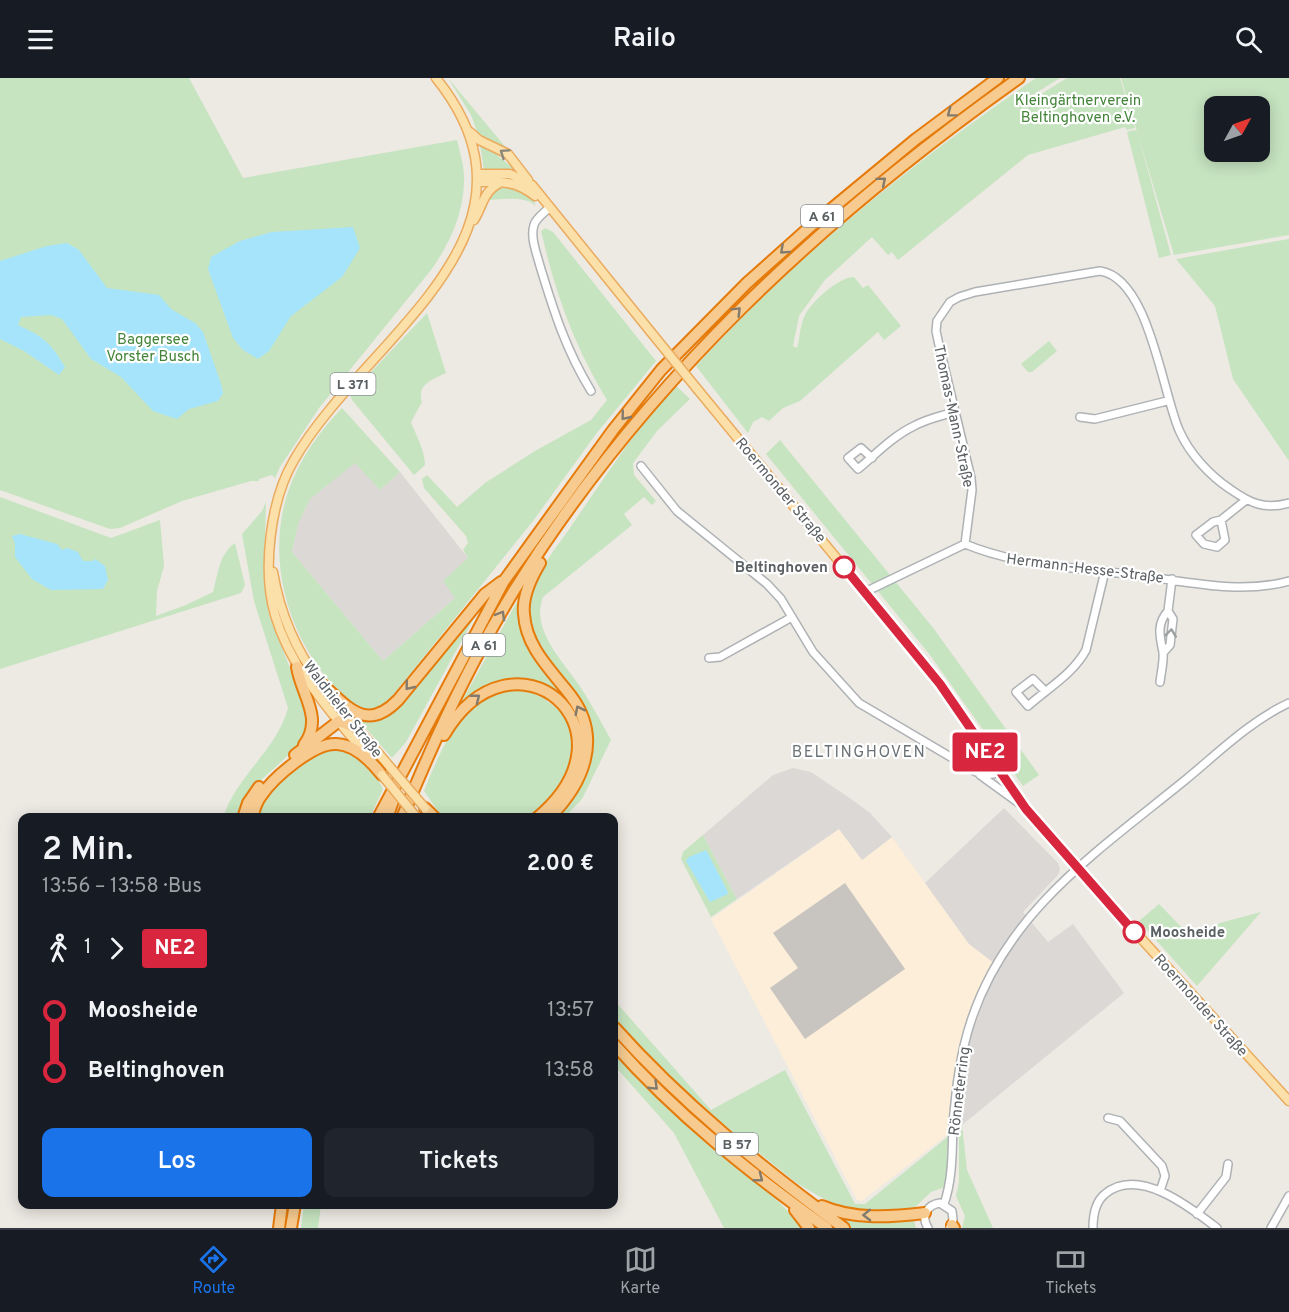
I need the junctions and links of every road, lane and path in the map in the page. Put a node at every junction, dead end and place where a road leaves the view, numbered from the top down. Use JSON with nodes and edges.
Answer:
{"nodes":[{"id":1,"x":436,"y":78,"type":"edge"},
{"id":2,"x":998,"y":78,"type":"edge"},
{"id":3,"x":1019,"y":78,"type":"edge"},
{"id":4,"x":468,"y":129,"type":"junction"},
{"id":5,"x":477,"y":178,"type":"junction"},
{"id":6,"x":504,"y":181,"type":"junction"},
{"id":7,"x":532,"y":185,"type":"junction"},
{"id":8,"x":549,"y":208,"type":"junction"},
{"id":9,"x":472,"y":223,"type":"junction"},
{"id":10,"x":591,"y":391,"type":"dead end"},
{"id":11,"x":1167,"y":401,"type":"junction"},
{"id":12,"x":954,"y":412,"type":"junction"},
{"id":13,"x":1080,"y":417,"type":"dead end"},
{"id":14,"x":872,"y":458,"type":"dead end"},
{"id":15,"x":641,"y":466,"type":"dead end"},
{"id":16,"x":1246,"y":500,"type":"junction"},
{"id":17,"x":1289,"y":503,"type":"edge"},
{"id":18,"x":563,"y":517,"type":"junction"},
{"id":19,"x":1221,"y":520,"type":"junction"},
{"id":20,"x":965,"y":544,"type":"junction"},
{"id":21,"x":270,"y":552,"type":"junction"},
{"id":22,"x":1105,"y":571,"type":"junction"},
{"id":23,"x":1172,"y":579,"type":"junction"},
{"id":24,"x":504,"y":580,"type":"junction"},
{"id":25,"x":1289,"y":581,"type":"edge"},
{"id":26,"x":865,"y":592,"type":"junction"},
{"id":27,"x":792,"y":617,"type":"junction"},
{"id":28,"x":709,"y":658,"type":"dead end"},
{"id":29,"x":297,"y":667,"type":"junction"},
{"id":30,"x":318,"y":681,"type":"junction"},
{"id":31,"x":1160,"y":682,"type":"dead end"},
{"id":32,"x":1045,"y":691,"type":"dead end"},
{"id":33,"x":1289,"y":703,"type":"edge"},
{"id":34,"x":339,"y":721,"type":"junction"},
{"id":35,"x":357,"y":728,"type":"junction"},
{"id":36,"x":980,"y":745,"type":"junction"},
{"id":37,"x":300,"y":751,"type":"junction"},
{"id":38,"x":412,"y":753,"type":"junction"},
{"id":39,"x":383,"y":770,"type":"junction"},
{"id":40,"x":973,"y":771,"type":"junction"},
{"id":41,"x":999,"y":773,"type":"junction"},
{"id":42,"x":418,"y":779,"type":"junction"},
{"id":43,"x":1026,"y":809,"type":"junction"},
{"id":44,"x":245,"y":813,"type":"edge"},
{"id":45,"x":254,"y":813,"type":"edge"},
{"id":46,"x":381,"y":813,"type":"edge"},
{"id":47,"x":389,"y":813,"type":"edge"},
{"id":48,"x":404,"y":813,"type":"edge"},
{"id":49,"x":421,"y":813,"type":"edge"},
{"id":50,"x":542,"y":813,"type":"edge"},
{"id":51,"x":554,"y":813,"type":"edge"},
{"id":52,"x":1077,"y":868,"type":"junction"},
{"id":53,"x":618,"y":1032,"type":"edge"},
{"id":54,"x":618,"y":1048,"type":"edge"},
{"id":55,"x":1289,"y":1101,"type":"edge"},
{"id":56,"x":1108,"y":1118,"type":"dead end"},
{"id":57,"x":1228,"y":1164,"type":"dead end"},
{"id":58,"x":1160,"y":1191,"type":"junction"},
{"id":59,"x":788,"y":1193,"type":"junction"},
{"id":60,"x":1289,"y":1196,"type":"edge"},
{"id":61,"x":944,"y":1204,"type":"junction"},
{"id":62,"x":281,"y":1209,"type":"edge"},
{"id":63,"x":294,"y":1209,"type":"edge"},
{"id":64,"x":925,"y":1213,"type":"junction"},
{"id":65,"x":1197,"y":1214,"type":"junction"},
{"id":66,"x":952,"y":1227,"type":"edge"},
{"id":67,"x":279,"y":1228,"type":"edge"},
{"id":68,"x":291,"y":1228,"type":"edge"},
{"id":69,"x":809,"y":1228,"type":"edge"},
{"id":70,"x":827,"y":1228,"type":"edge"},
{"id":71,"x":844,"y":1228,"type":"edge"},
{"id":72,"x":928,"y":1228,"type":"edge"},
{"id":73,"x":1093,"y":1228,"type":"edge"},
{"id":74,"x":1217,"y":1228,"type":"edge"},
{"id":75,"x":1271,"y":1228,"type":"edge"}],
"edges":[{"from":1,"to":4,"type":"main road","number":"L 371"},
{"from":2,"to":24,"type":"highway","number":"A 61","one_way":true},
{"from":18,"to":3,"type":"highway","number":"A 61","one_way":true},
{"from":4,"to":5,"type":"main road","name":"Waldnieler Straße","number":"L 371"},
{"from":7,"to":4,"type":"main road","name":"Roermonder Straße","one_way":true},
{"from":5,"to":6,"type":"main road","name":"Roermonder Straße"},
{"from":5,"to":7,"type":"main road"},
{"from":5,"to":9,"type":"main road","name":"Waldnieler Straße","number":"L 371"},
{"from":6,"to":8,"type":"main road","name":"Roermonder Straße"},
{"from":6,"to":9,"type":"main road"},
{"from":7,"to":8,"type":"main road","name":"Roermonder Straße"},
{"from":8,"to":10,"type":"street"},
{"from":8,"to":26,"type":"main road","name":"Roermonder Straße","bridge":true},
{"from":9,"to":21,"type":"main road","name":"Waldnieler Straße","number":"L 371"},
{"from":11,"to":12,"type":"street","name":"Thomas-Mann-Straße"},
{"from":11,"to":13,"type":"street"},
{"from":11,"to":16,"type":"street","name":"Thomas-Mann-Straße"},
{"from":12,"to":14,"type":"street"},
{"from":12,"to":20,"type":"street","name":"Thomas-Mann-Straße"},
{"from":15,"to":27,"type":"street"},
{"from":16,"to":17,"type":"street","name":"Thomas-Mann-Straße"},
{"from":16,"to":19,"type":"street"},
{"from":42,"to":18,"type":"highway","number":"A 61","one_way":true},
{"from":51,"to":18,"type":"highway","one_way":true},
{"from":19,"to":19,"type":"street"},
{"from":20,"to":22,"type":"street","name":"Hermann-Hesse-Straße"},
{"from":20,"to":26,"type":"street"},
{"from":21,"to":29,"type":"main road","name":"Waldnieler Straße","number":"L 371"},
{"from":21,"to":30,"type":"main road","name":"Waldnieler Straße","number":"L 371"},
{"from":22,"to":23,"type":"street","name":"Hermann-Hesse-Straße"},
{"from":22,"to":32,"type":"street"},
{"from":23,"to":25,"type":"street","name":"Hermann-Hesse-Straße"},
{"from":23,"to":31,"type":"street","name":"Hermann-Hesse-Straße"},
{"from":24,"to":30,"type":"highway","one_way":true},
{"from":24,"to":38,"type":"highway","number":"A 61"},
{"from":26,"to":36,"type":"main road","name":"Roermonder Straße"},
{"from":27,"to":28,"type":"street"},
{"from":27,"to":40,"type":"street"},
{"from":29,"to":34,"type":"main road","name":"Waldnieler Straße","number":"L 371"},
{"from":29,"to":37,"type":"highway"},
{"from":30,"to":35,"type":"main road","name":"Waldnieler Straße","number":"L 371"},
{"from":33,"to":52,"type":"street"},
{"from":34,"to":35,"type":"highway"},
{"from":34,"to":37,"type":"highway"},
{"from":34,"to":39,"type":"main road","name":"Waldnieler Straße","number":"L 371"},
{"from":35,"to":39,"type":"main road","name":"Waldnieler Straße","number":"L 371"},
{"from":36,"to":40,"type":"street"},
{"from":36,"to":41,"type":"main road","name":"Roermonder Straße"},
{"from":37,"to":44,"type":"highway"},
{"from":38,"to":46,"type":"highway"},
{"from":38,"to":47,"type":"highway","number":"A 61"},
{"from":39,"to":45,"type":"highway"},
{"from":39,"to":49,"type":"main road","name":"Waldnieler Straße","number":"L 371","bridge":true},
{"from":39,"to":49,"type":"main road","name":"Waldnieler Straße","number":"L 371","bridge":true},
{"from":40,"to":41,"type":"street"},
{"from":40,"to":43,"type":"street"},
{"from":41,"to":43,"type":"main road","name":"Roermonder Straße"},
{"from":42,"to":48,"type":"highway","number":"A 61"},
{"from":42,"to":50,"type":"highway","one_way":true},
{"from":43,"to":52,"type":"main road","name":"Roermonder Straße"},
{"from":52,"to":55,"type":"main road","name":"Roermonder Straße"},
{"from":52,"to":61,"type":"street","name":"Rönneterring"},
{"from":53,"to":59,"type":"highway","number":"B 57"},
{"from":54,"to":59,"type":"highway","number":"B 57","one_way":true},
{"from":56,"to":58,"type":"street"},
{"from":57,"to":65,"type":"street"},
{"from":58,"to":65,"type":"street"},
{"from":58,"to":73,"type":"street"},
{"from":64,"to":59,"type":"highway","one_way":true},
{"from":59,"to":69,"type":"highway"},
{"from":59,"to":70,"type":"highway","number":"B 57"},
{"from":59,"to":71,"type":"highway","number":"B 57"},
{"from":60,"to":75,"type":"street"},
{"from":61,"to":64,"type":"street"},
{"from":61,"to":66,"type":"street"},
{"from":62,"to":67,"type":"highway"},
{"from":63,"to":68,"type":"highway"},
{"from":64,"to":72,"type":"street"},
{"from":65,"to":74,"type":"street"}]}
